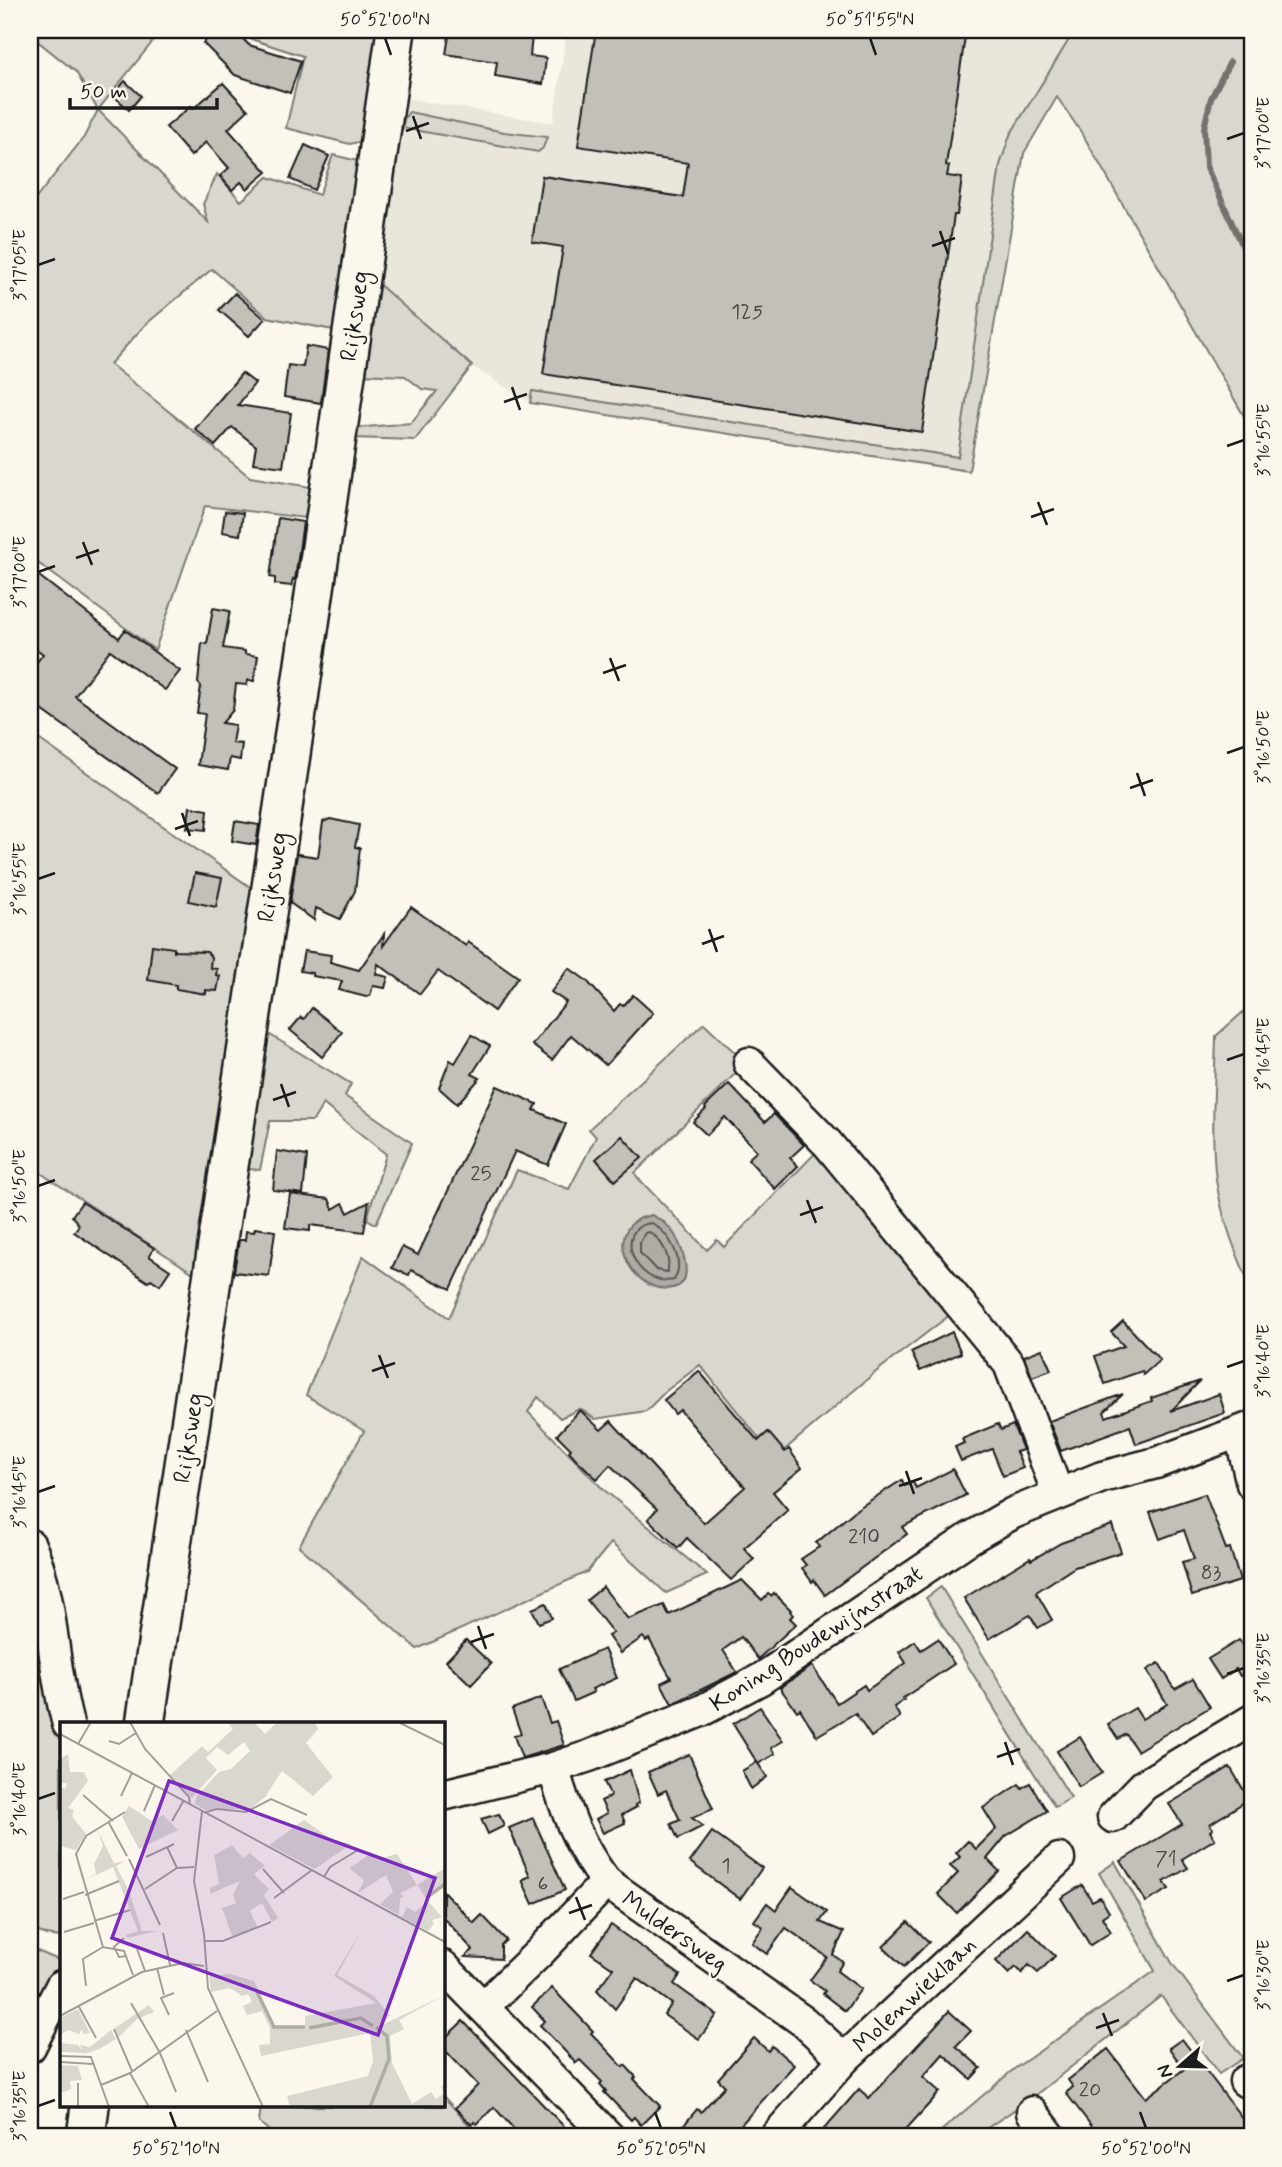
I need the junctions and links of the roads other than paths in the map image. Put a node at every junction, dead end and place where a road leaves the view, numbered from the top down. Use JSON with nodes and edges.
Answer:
{"nodes":[{"id":1,"x":396,"y":30,"type":"edge"},
{"id":2,"x":749,"y":1063,"type":"dead end"},
{"id":3,"x":1246,"y":1431,"type":"edge"},
{"id":4,"x":1252,"y":1484,"type":"edge"},
{"id":5,"x":1058,"y":1494,"type":"junction"},
{"id":6,"x":30,"y":1545,"type":"edge"},
{"id":7,"x":1252,"y":1720,"type":"edge"},
{"id":8,"x":67,"y":1722,"type":"edge"},
{"id":9,"x":145,"y":1722,"type":"edge"},
{"id":10,"x":553,"y":1768,"type":"junction"},
{"id":11,"x":444,"y":1795,"type":"edge"},
{"id":12,"x":1113,"y":1817,"type":"dead end"},
{"id":13,"x":1059,"y":1858,"type":"dead end"},
{"id":14,"x":606,"y":1882,"type":"junction"},
{"id":15,"x":444,"y":1967,"type":"edge"},
{"id":16,"x":60,"y":1988,"type":"edge"},
{"id":17,"x":483,"y":2007,"type":"junction"},
{"id":18,"x":30,"y":2047,"type":"edge"},
{"id":19,"x":844,"y":2059,"type":"junction"},
{"id":20,"x":90,"y":2108,"type":"edge"},
{"id":21,"x":1032,"y":2112,"type":"dead end"},
{"id":22,"x":86,"y":2137,"type":"edge"},
{"id":23,"x":609,"y":2137,"type":"edge"},
{"id":24,"x":775,"y":2137,"type":"edge"},
{"id":25,"x":1051,"y":2137,"type":"edge"}],
"edges":[{"from":1,"to":9,"type":"main road","name":"Rijksweg"},
{"from":2,"to":5,"type":"street"},
{"from":3,"to":4,"type":"street"},
{"from":3,"to":5,"type":"street","name":"Koning Boudewijnstraat"},
{"from":5,"to":10,"type":"street","name":"Koning Boudewijnstraat"},
{"from":6,"to":8,"type":"street"},
{"from":7,"to":12,"type":"street"},
{"from":10,"to":11,"type":"street","name":"Koning Boudewijnstraat"},
{"from":10,"to":14,"type":"street","name":"Muldersweg"},
{"from":13,"to":19,"type":"street","name":"Molenwieklaan"},
{"from":14,"to":17,"type":"street"},
{"from":14,"to":19,"type":"street","name":"Muldersweg"},
{"from":15,"to":17,"type":"street"},
{"from":16,"to":18,"type":"street"},
{"from":17,"to":23,"type":"street"},
{"from":19,"to":24,"type":"street","name":"Molenwieklaan"},
{"from":20,"to":22,"type":"main road"},
{"from":21,"to":25,"type":"street"}]}
